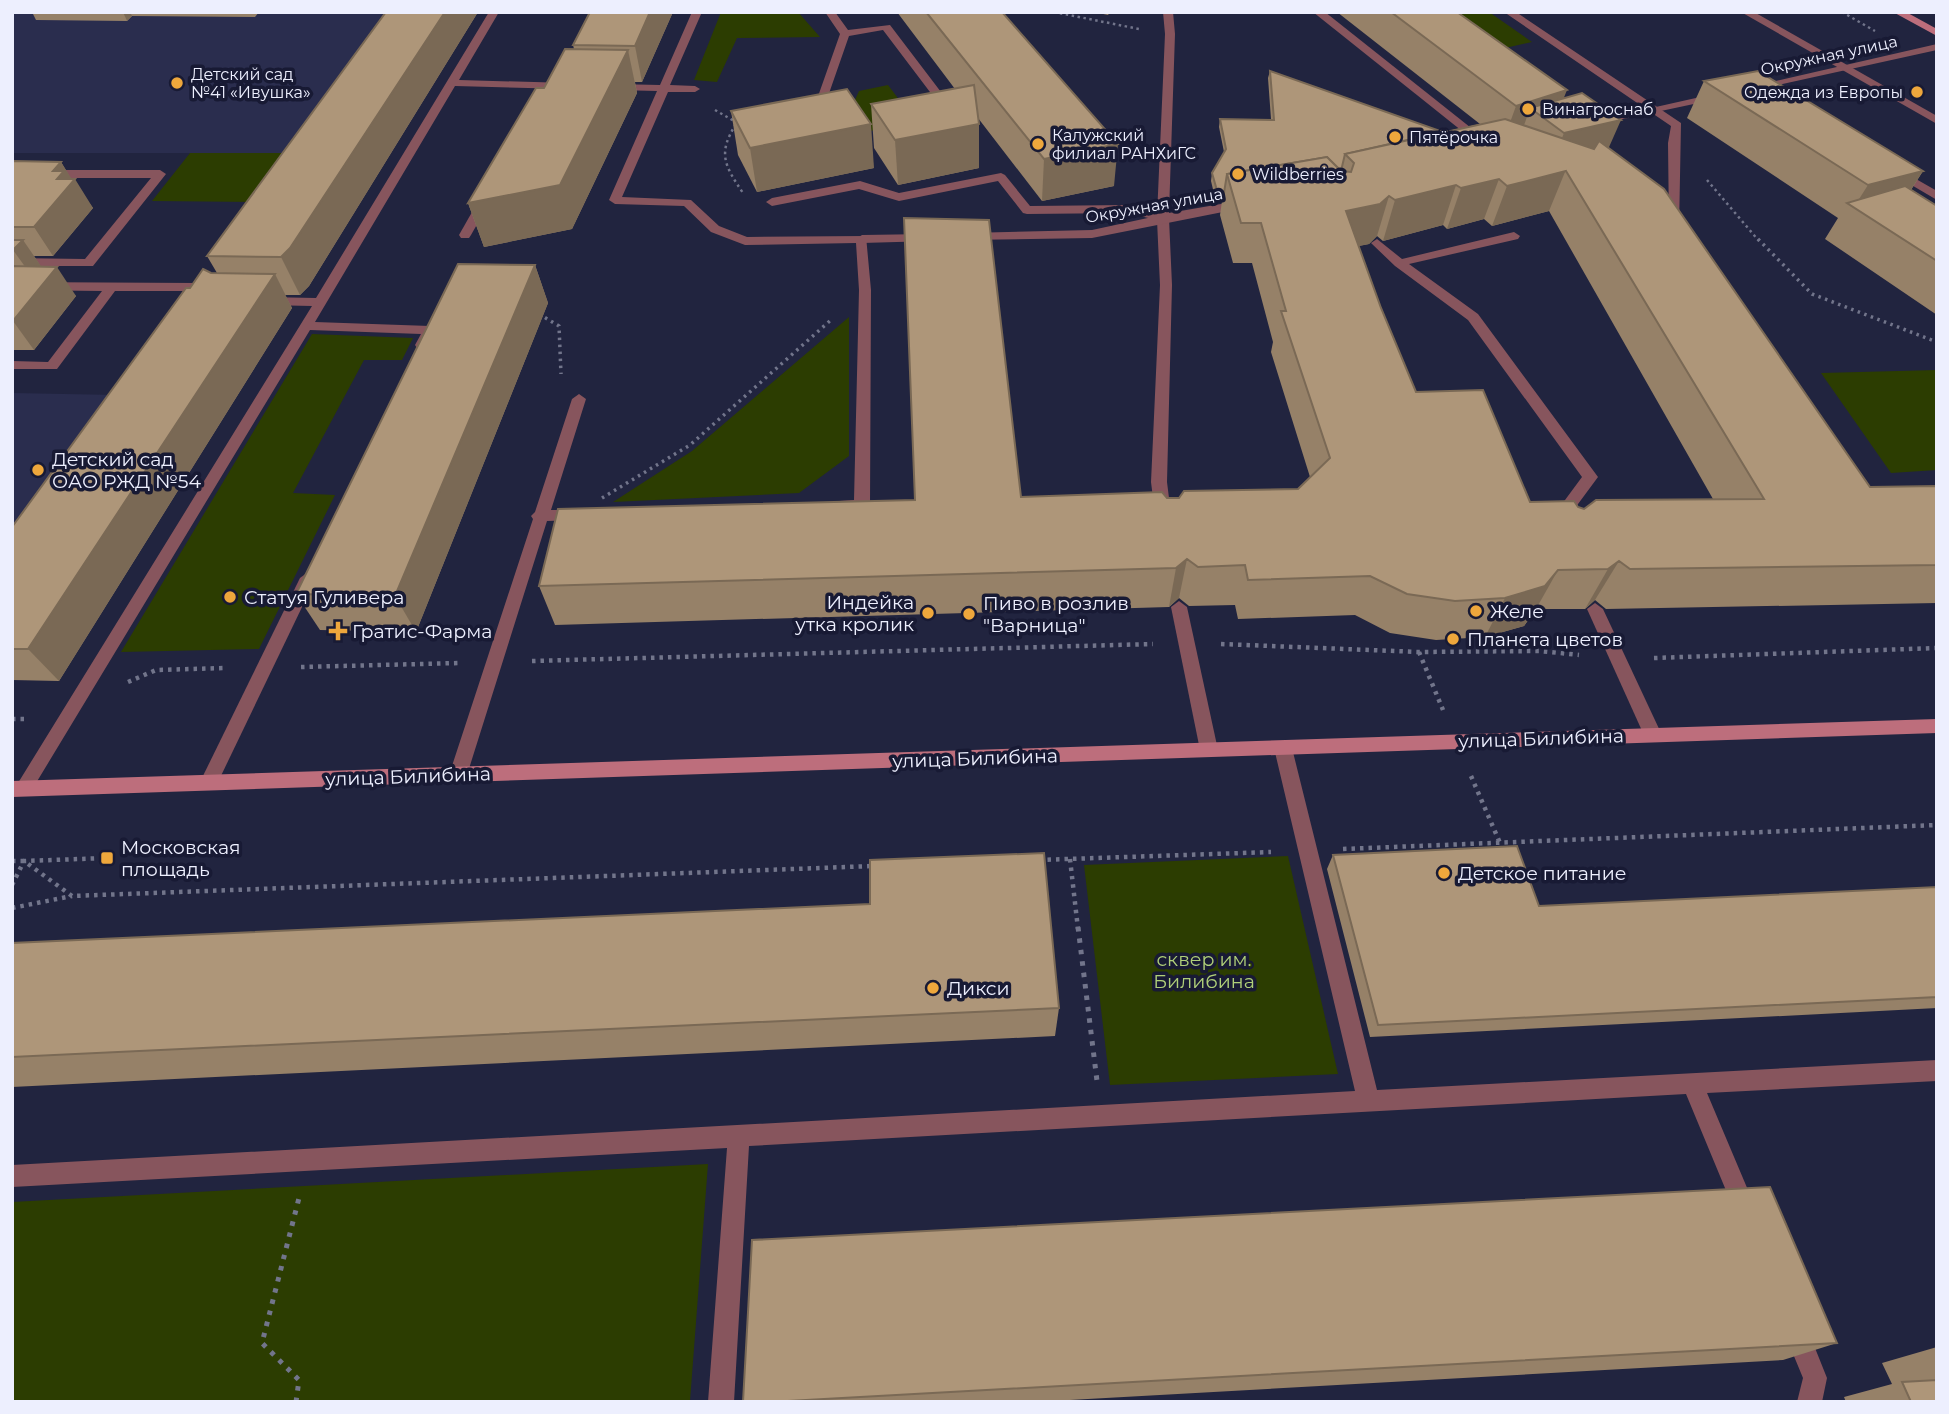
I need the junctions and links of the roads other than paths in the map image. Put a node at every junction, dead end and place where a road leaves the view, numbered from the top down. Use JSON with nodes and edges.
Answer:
{"nodes":[{"id":1,"x":494,"y":12,"type":"edge"},
{"id":2,"x":697,"y":12,"type":"edge"},
{"id":3,"x":830,"y":12,"type":"edge"},
{"id":4,"x":1168,"y":12,"type":"edge"},
{"id":5,"x":1318,"y":12,"type":"edge"},
{"id":6,"x":1509,"y":12,"type":"edge"},
{"id":7,"x":1746,"y":12,"type":"edge"},
{"id":8,"x":1898,"y":12,"type":"edge"},
{"id":9,"x":1937,"y":33,"type":"edge"},
{"id":10,"x":845,"y":34,"type":"junction"},
{"id":11,"x":1937,"y":47,"type":"edge"},
{"id":12,"x":1843,"y":68,"type":"junction"},
{"id":13,"x":452,"y":83,"type":"junction"},
{"id":14,"x":577,"y":86,"type":"edge"},
{"id":15,"x":1758,"y":86,"type":"junction"},
{"id":16,"x":602,"y":87,"type":"edge"},
{"id":17,"x":666,"y":89,"type":"junction"},
{"id":18,"x":695,"y":89,"type":"road end"},
{"id":19,"x":1745,"y":89,"type":"edge"},
{"id":20,"x":1733,"y":92,"type":"edge"},
{"id":21,"x":1770,"y":93,"type":"edge"},
{"id":22,"x":940,"y":98,"type":"edge"},
{"id":23,"x":821,"y":102,"type":"edge"},
{"id":24,"x":1656,"y":110,"type":"junction"},
{"id":25,"x":1937,"y":121,"type":"edge"},
{"id":26,"x":1588,"y":123,"type":"edge"},
{"id":27,"x":1494,"y":152,"type":"edge"},
{"id":28,"x":1883,"y":163,"type":"edge"},
{"id":29,"x":12,"y":174,"type":"edge"},
{"id":30,"x":491,"y":188,"type":"edge"},
{"id":31,"x":1937,"y":196,"type":"edge"},
{"id":32,"x":772,"y":202,"type":"edge"},
{"id":33,"x":1257,"y":202,"type":"edge"},
{"id":34,"x":1163,"y":218,"type":"junction"},
{"id":35,"x":465,"y":235,"type":"edge"},
{"id":36,"x":1514,"y":236,"type":"edge"},
{"id":37,"x":862,"y":239,"type":"junction"},
{"id":38,"x":1377,"y":243,"type":"edge"},
{"id":39,"x":1682,"y":245,"type":"edge"},
{"id":40,"x":12,"y":262,"type":"edge"},
{"id":41,"x":1399,"y":263,"type":"junction"},
{"id":42,"x":12,"y":286,"type":"edge"},
{"id":43,"x":111,"y":287,"type":"junction"},
{"id":44,"x":198,"y":287,"type":"edge"},
{"id":45,"x":256,"y":300,"type":"edge"},
{"id":46,"x":321,"y":302,"type":"junction"},
{"id":47,"x":306,"y":326,"type":"junction"},
{"id":48,"x":418,"y":355,"type":"edge"},
{"id":49,"x":12,"y":365,"type":"edge"},
{"id":50,"x":579,"y":399,"type":"road end"},
{"id":51,"x":835,"y":506,"type":"edge"},
{"id":52,"x":581,"y":515,"type":"edge"},
{"id":53,"x":539,"y":516,"type":"junction"},
{"id":54,"x":1166,"y":532,"type":"edge"},
{"id":55,"x":1559,"y":533,"type":"edge"},
{"id":56,"x":313,"y":567,"type":"edge"},
{"id":57,"x":1179,"y":607,"type":"edge"},
{"id":58,"x":1595,"y":609,"type":"edge"},
{"id":59,"x":1937,"y":726,"type":"edge"},
{"id":60,"x":1652,"y":733,"type":"junction"},
{"id":61,"x":1283,"y":748,"type":"junction"},
{"id":62,"x":1209,"y":750,"type":"junction"},
{"id":63,"x":458,"y":775,"type":"junction"},
{"id":64,"x":209,"y":782,"type":"junction"},
{"id":65,"x":18,"y":788,"type":"edge"},
{"id":66,"x":1937,"y":1069,"type":"edge"},
{"id":67,"x":1692,"y":1083,"type":"junction"},
{"id":68,"x":1368,"y":1099,"type":"junction"},
{"id":69,"x":739,"y":1135,"type":"junction"},
{"id":70,"x":12,"y":1176,"type":"edge"},
{"id":71,"x":1751,"y":1224,"type":"edge"},
{"id":72,"x":1788,"y":1314,"type":"edge"},
{"id":73,"x":721,"y":1402,"type":"edge"},
{"id":74,"x":1809,"y":1402,"type":"edge"}],
"edges":[{"from":1,"to":13,"type":"street"},
{"from":2,"to":17,"type":"street"},
{"from":3,"to":10,"type":"street"},
{"from":4,"to":34,"type":"street"},
{"from":5,"to":27,"type":"street"},
{"from":6,"to":24,"type":"street"},
{"from":7,"to":12,"type":"street"},
{"from":8,"to":9,"type":"main road"},
{"from":10,"to":22,"type":"street"},
{"from":10,"to":23,"type":"street"},
{"from":11,"to":12,"type":"street","name":"Окружная улица"},
{"from":12,"to":15,"type":"street","name":"Окружная улица"},
{"from":12,"to":25,"type":"street"},
{"from":13,"to":14,"type":"street"},
{"from":13,"to":46,"type":"street"},
{"from":15,"to":19,"type":"street","name":"Окружная улица"},
{"from":15,"to":21,"type":"street"},
{"from":16,"to":17,"type":"street"},
{"from":17,"to":18,"type":"street"},
{"from":17,"to":37,"type":"street","name":"Окружная улица"},
{"from":20,"to":24,"type":"street"},
{"from":24,"to":26,"type":"street"},
{"from":24,"to":39,"type":"street"},
{"from":28,"to":31,"type":"street"},
{"from":29,"to":40,"type":"street"},
{"from":30,"to":35,"type":"street"},
{"from":32,"to":34,"type":"street"},
{"from":33,"to":34,"type":"street","name":"Окружная улица"},
{"from":34,"to":37,"type":"street","name":"Окружная улица"},
{"from":34,"to":54,"type":"street"},
{"from":36,"to":41,"type":"street"},
{"from":37,"to":51,"type":"street"},
{"from":38,"to":41,"type":"street"},
{"from":41,"to":55,"type":"street"},
{"from":42,"to":43,"type":"street"},
{"from":43,"to":44,"type":"street"},
{"from":43,"to":49,"type":"street"},
{"from":45,"to":46,"type":"street"},
{"from":46,"to":47,"type":"street"},
{"from":47,"to":48,"type":"street"},
{"from":47,"to":65,"type":"street"},
{"from":50,"to":53,"type":"street"},
{"from":52,"to":53,"type":"street"},
{"from":53,"to":63,"type":"street"},
{"from":56,"to":64,"type":"street"},
{"from":57,"to":62,"type":"street"},
{"from":58,"to":60,"type":"street"},
{"from":59,"to":60,"type":"main road","name":"улица Билибина"},
{"from":60,"to":61,"type":"main road","name":"улица Билибина"},
{"from":61,"to":62,"type":"main road","name":"улица Билибина"},
{"from":61,"to":68,"type":"street"},
{"from":62,"to":63,"type":"main road","name":"улица Билибина"},
{"from":63,"to":64,"type":"main road","name":"улица Билибина"},
{"from":64,"to":65,"type":"main road","name":"улица Билибина"},
{"from":66,"to":67,"type":"street"},
{"from":67,"to":68,"type":"street"},
{"from":67,"to":71,"type":"street"},
{"from":68,"to":69,"type":"street"},
{"from":69,"to":70,"type":"street"},
{"from":69,"to":73,"type":"street"},
{"from":72,"to":74,"type":"street"}]}
